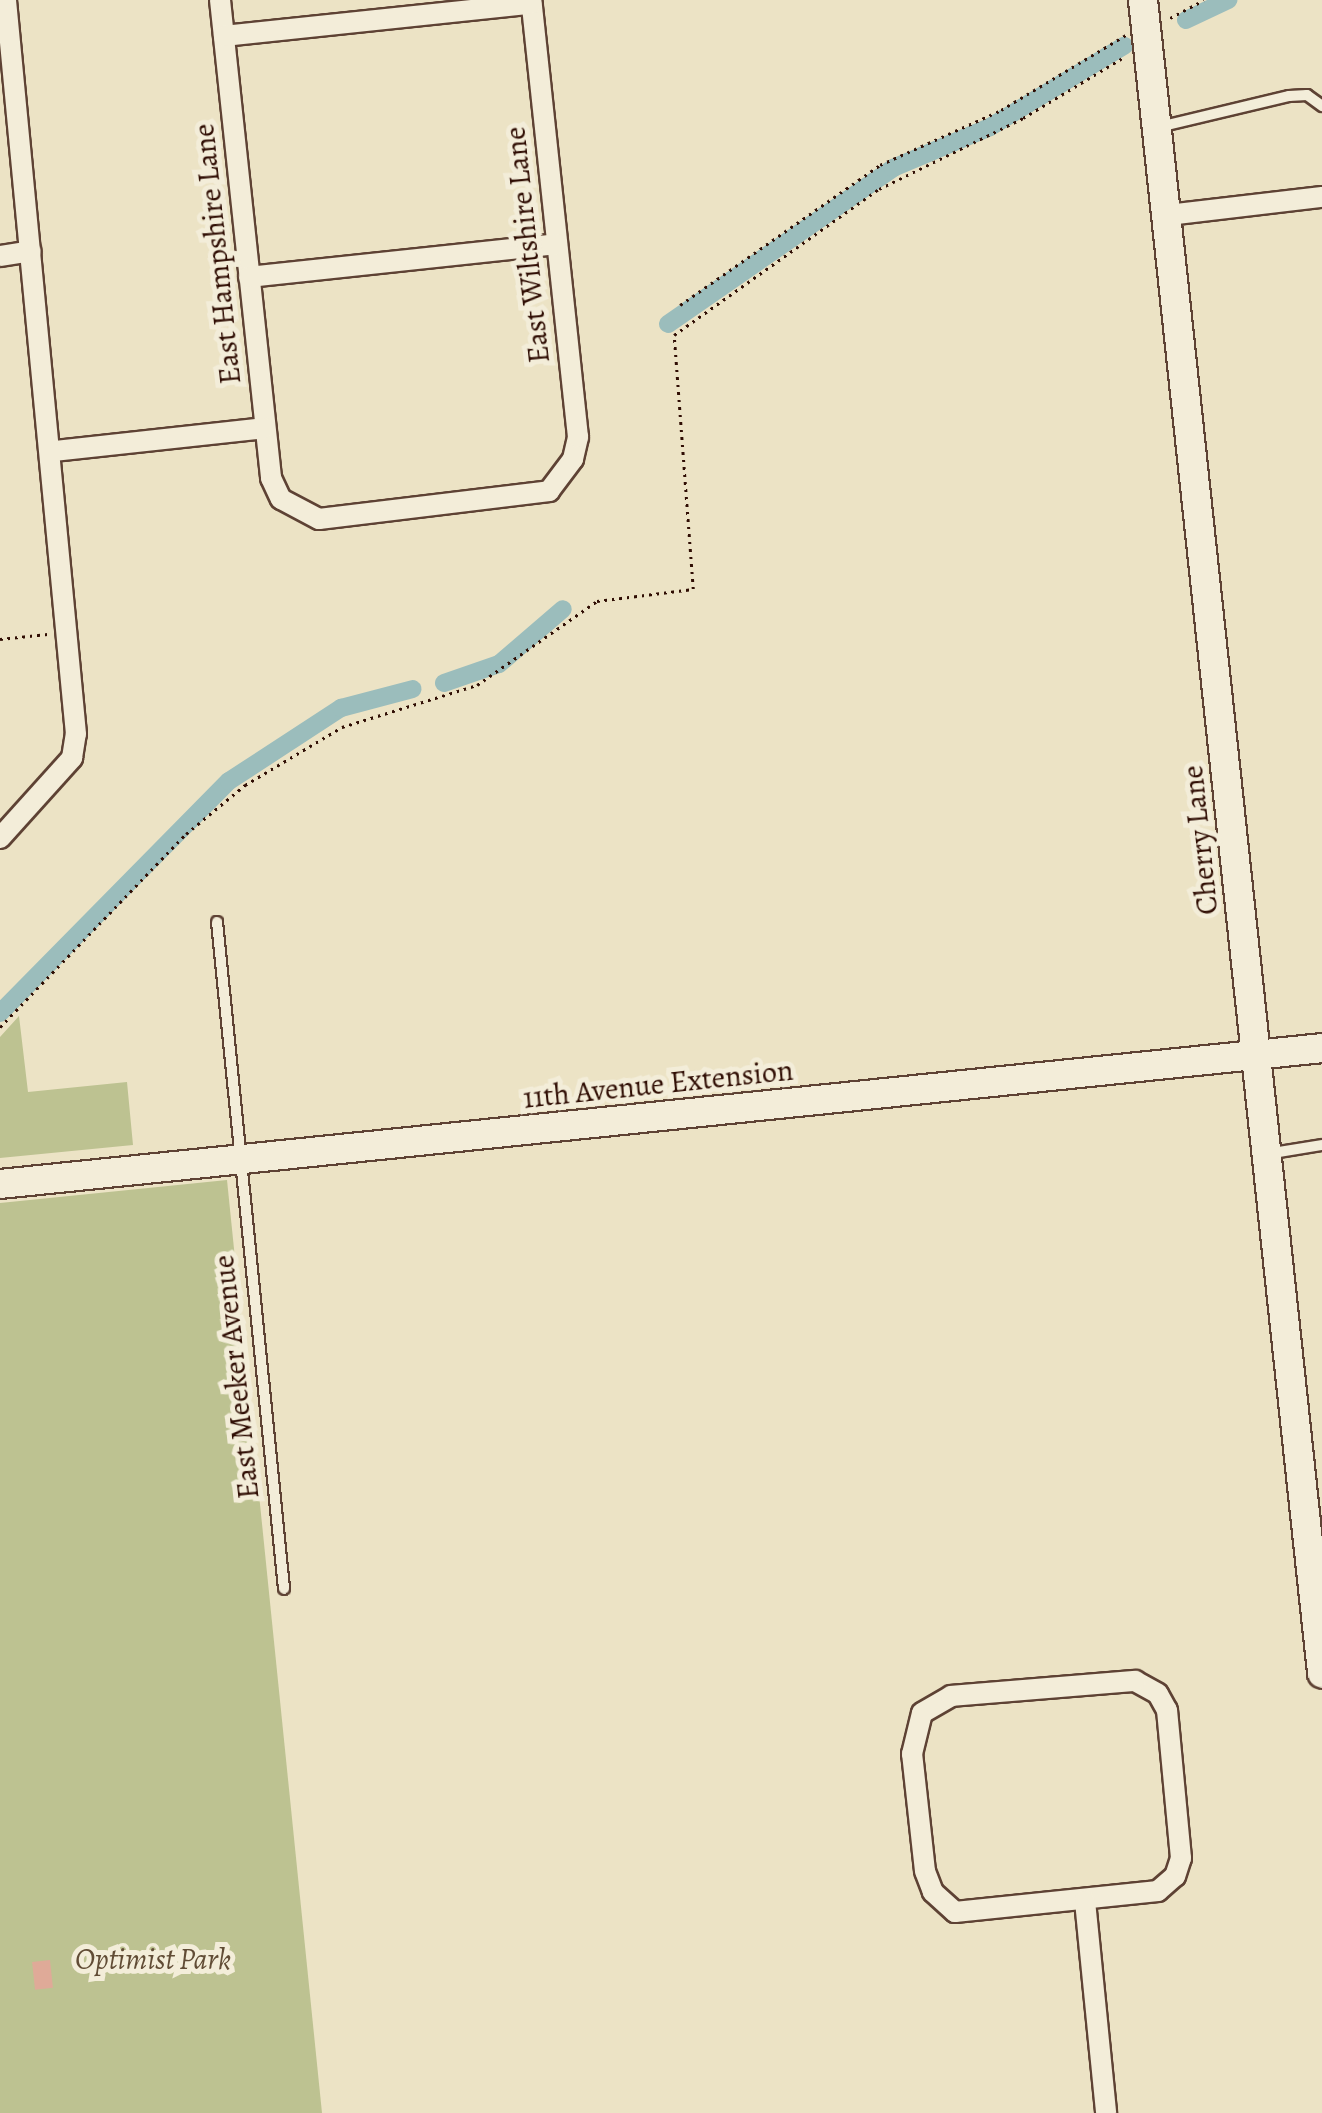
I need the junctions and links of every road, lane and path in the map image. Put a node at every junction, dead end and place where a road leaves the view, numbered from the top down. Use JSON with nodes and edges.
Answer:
{"nodes":[{"id":1,"x":6,"y":0,"type":"edge"},
{"id":2,"x":220,"y":0,"type":"edge"},
{"id":3,"x":1143,"y":0,"type":"edge"},
{"id":4,"x":1204,"y":0,"type":"edge"},
{"id":5,"x":531,"y":2,"type":"edge"},
{"id":6,"x":4,"y":34,"type":"edge"},
{"id":7,"x":224,"y":36,"type":"junction"},
{"id":8,"x":1147,"y":38,"type":"junction"},
{"id":9,"x":1322,"y":106,"type":"edge"},
{"id":10,"x":1158,"y":128,"type":"junction"},
{"id":11,"x":1322,"y":197,"type":"edge"},
{"id":12,"x":1168,"y":214,"type":"junction"},
{"id":13,"x":556,"y":244,"type":"junction"},
{"id":14,"x":30,"y":252,"type":"junction"},
{"id":15,"x":0,"y":256,"type":"edge"},
{"id":16,"x":248,"y":277,"type":"junction"},
{"id":17,"x":680,"y":304,"type":"dead end"},
{"id":18,"x":265,"y":428,"type":"junction"},
{"id":19,"x":54,"y":451,"type":"junction"},
{"id":20,"x":281,"y":499,"type":"joint"},
{"id":21,"x":68,"y":632,"type":"junction"},
{"id":22,"x":0,"y":640,"type":"edge"},
{"id":23,"x":0,"y":838,"type":"edge"},
{"id":24,"x":217,"y":922,"type":"dead end"},
{"id":25,"x":0,"y":1027,"type":"edge"},
{"id":26,"x":1322,"y":1048,"type":"edge"},
{"id":27,"x":1255,"y":1054,"type":"junction"},
{"id":28,"x":1322,"y":1146,"type":"edge"},
{"id":29,"x":1266,"y":1154,"type":"junction"},
{"id":30,"x":238,"y":1161,"type":"junction"},
{"id":31,"x":0,"y":1184,"type":"edge"},
{"id":32,"x":1317,"y":1583,"type":"edge"},
{"id":33,"x":284,"y":1589,"type":"dead end"},
{"id":34,"x":1320,"y":1637,"type":"edge"},
{"id":35,"x":1322,"y":1673,"type":"edge"},
{"id":36,"x":1085,"y":1901,"type":"junction"},
{"id":37,"x":1106,"y":2113,"type":"edge"}],
"edges":[{"from":1,"to":6,"type":"street"},
{"from":2,"to":7,"type":"street","name":"East Hampshire Lane"},
{"from":3,"to":8,"type":"main road","name":"Cherry Lane"},
{"from":4,"to":8,"type":"path"},
{"from":5,"to":7,"type":"street"},
{"from":5,"to":13,"type":"street","name":"East Wiltshire Lane"},
{"from":6,"to":14,"type":"street"},
{"from":7,"to":16,"type":"street","name":"East Hampshire Lane"},
{"from":8,"to":10,"type":"main road","name":"Cherry Lane"},
{"from":8,"to":17,"type":"path"},
{"from":8,"to":25,"type":"path"},
{"from":9,"to":10,"type":"lane"},
{"from":10,"to":12,"type":"main road","name":"Cherry Lane"},
{"from":11,"to":12,"type":"street"},
{"from":12,"to":27,"type":"main road","name":"Cherry Lane"},
{"from":13,"to":16,"type":"street"},
{"from":13,"to":20,"type":"street","name":"East Wiltshire Lane"},
{"from":14,"to":15,"type":"street"},
{"from":14,"to":19,"type":"street"},
{"from":16,"to":18,"type":"street","name":"East Hampshire Lane"},
{"from":18,"to":19,"type":"street"},
{"from":18,"to":20,"type":"street","name":"East Hampshire Lane"},
{"from":19,"to":21,"type":"street"},
{"from":21,"to":22,"type":"path"},
{"from":21,"to":23,"type":"street"},
{"from":24,"to":30,"type":"lane","name":"East Meeker Avenue"},
{"from":26,"to":27,"type":"main road","name":"11th Avenue Extension"},
{"from":27,"to":29,"type":"main road","name":"Cherry Lane"},
{"from":27,"to":30,"type":"main road","name":"11th Avenue Extension"},
{"from":28,"to":29,"type":"lane"},
{"from":29,"to":32,"type":"main road","name":"Cherry Lane"},
{"from":30,"to":31,"type":"main road","name":"11th Avenue Extension"},
{"from":30,"to":33,"type":"lane","name":"East Meeker Avenue"},
{"from":32,"to":34,"type":"main road","name":"Cherry Lane"},
{"from":34,"to":35,"type":"main road","name":"Cherry Lane"},
{"from":36,"to":36,"type":"street"},
{"from":36,"to":37,"type":"street"}]}
